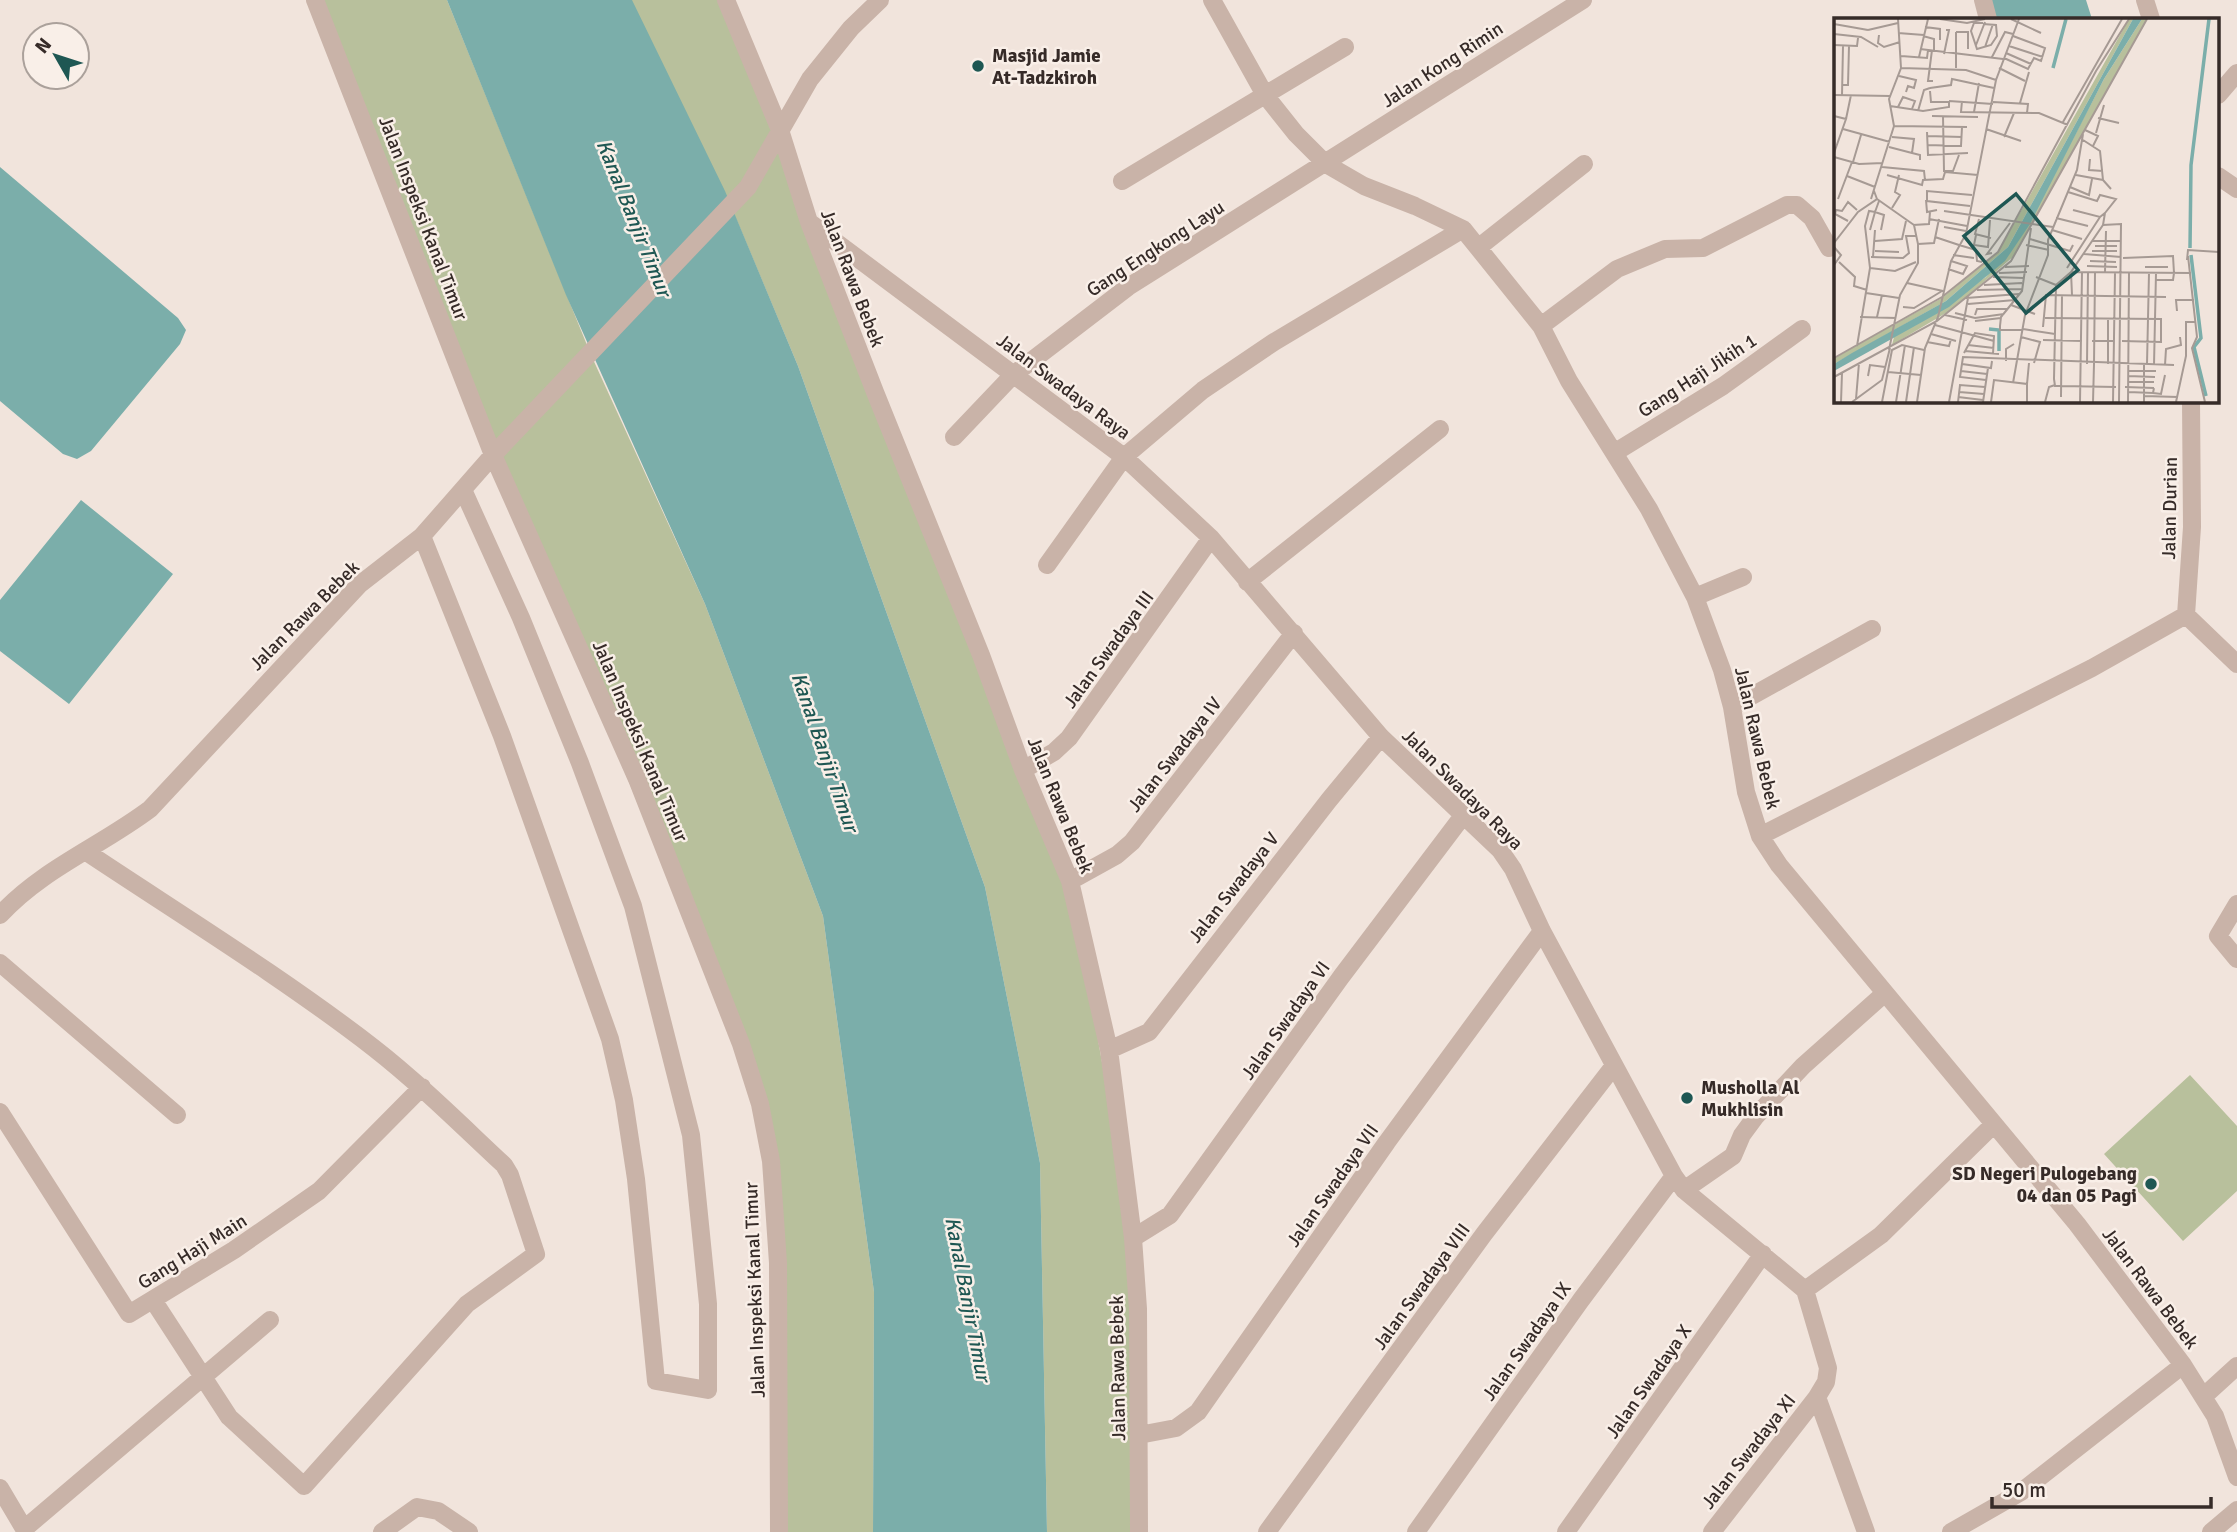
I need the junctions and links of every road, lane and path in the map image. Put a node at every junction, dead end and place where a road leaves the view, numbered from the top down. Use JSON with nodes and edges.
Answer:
{"nodes":[{"id":1,"x":316,"y":0,"type":"edge"},
{"id":2,"x":726,"y":0,"type":"edge"},
{"id":3,"x":880,"y":0,"type":"edge"},
{"id":4,"x":1212,"y":0,"type":"edge"},
{"id":5,"x":1583,"y":0,"type":"edge"},
{"id":6,"x":1983,"y":0,"type":"edge"},
{"id":7,"x":2145,"y":0,"type":"edge"},
{"id":8,"x":1988,"y":18,"type":"edge"},
{"id":9,"x":2151,"y":18,"type":"edge"},
{"id":10,"x":1345,"y":47,"type":"dead end"},
{"id":11,"x":2237,"y":72,"type":"edge"},
{"id":12,"x":2220,"y":93,"type":"edge"},
{"id":13,"x":1265,"y":95,"type":"junction"},
{"id":14,"x":780,"y":130,"type":"junction"},
{"id":15,"x":1326,"y":164,"type":"junction"},
{"id":16,"x":1584,"y":164,"type":"dead end"},
{"id":17,"x":2220,"y":177,"type":"edge"},
{"id":18,"x":1122,"y":181,"type":"dead end"},
{"id":19,"x":2237,"y":189,"type":"edge"},
{"id":20,"x":809,"y":222,"type":"junction"},
{"id":21,"x":1463,"y":229,"type":"junction"},
{"id":22,"x":1479,"y":247,"type":"junction"},
{"id":23,"x":1829,"y":248,"type":"dead end"},
{"id":24,"x":1541,"y":326,"type":"junction"},
{"id":25,"x":1802,"y":329,"type":"dead end"},
{"id":26,"x":1013,"y":375,"type":"junction"},
{"id":27,"x":2192,"y":402,"type":"edge"},
{"id":28,"x":1440,"y":429,"type":"dead end"},
{"id":29,"x":954,"y":437,"type":"dead end"},
{"id":30,"x":1614,"y":453,"type":"junction"},
{"id":31,"x":493,"y":455,"type":"junction"},
{"id":32,"x":1124,"y":457,"type":"junction"},
{"id":33,"x":464,"y":492,"type":"junction"},
{"id":34,"x":422,"y":536,"type":"junction"},
{"id":35,"x":1211,"y":538,"type":"junction"},
{"id":36,"x":1047,"y":565,"type":"dead end"},
{"id":37,"x":1743,"y":577,"type":"dead end"},
{"id":38,"x":1247,"y":582,"type":"junction"},
{"id":39,"x":1695,"y":597,"type":"junction"},
{"id":40,"x":2182,"y":618,"type":"junction"},
{"id":41,"x":1872,"y":629,"type":"dead end"},
{"id":42,"x":1294,"y":633,"type":"junction"},
{"id":43,"x":2237,"y":664,"type":"edge"},
{"id":44,"x":1732,"y":708,"type":"junction"},
{"id":45,"x":1381,"y":737,"type":"junction"},
{"id":46,"x":1023,"y":769,"type":"junction"},
{"id":47,"x":1462,"y":817,"type":"junction"},
{"id":48,"x":1760,"y":836,"type":"junction"},
{"id":49,"x":85,"y":851,"type":"junction"},
{"id":50,"x":1070,"y":881,"type":"junction"},
{"id":51,"x":2237,"y":904,"type":"edge"},
{"id":52,"x":0,"y":915,"type":"edge"},
{"id":53,"x":1542,"y":931,"type":"junction"},
{"id":54,"x":2237,"y":959,"type":"edge"},
{"id":55,"x":0,"y":963,"type":"edge"},
{"id":56,"x":1885,"y":993,"type":"junction"},
{"id":57,"x":1109,"y":1050,"type":"junction"},
{"id":58,"x":1613,"y":1067,"type":"junction"},
{"id":59,"x":422,"y":1087,"type":"junction"},
{"id":60,"x":0,"y":1112,"type":"edge"},
{"id":61,"x":177,"y":1115,"type":"dead end"},
{"id":62,"x":1994,"y":1124,"type":"junction"},
{"id":63,"x":1679,"y":1183,"type":"junction"},
{"id":64,"x":1133,"y":1238,"type":"junction"},
{"id":65,"x":1763,"y":1254,"type":"junction"},
{"id":66,"x":1805,"y":1290,"type":"junction"},
{"id":67,"x":153,"y":1300,"type":"junction"},
{"id":68,"x":270,"y":1320,"type":"dead end"},
{"id":69,"x":2183,"y":1365,"type":"junction"},
{"id":70,"x":2237,"y":1366,"type":"edge"},
{"id":71,"x":203,"y":1374,"type":"junction"},
{"id":72,"x":2203,"y":1396,"type":"junction"},
{"id":73,"x":1817,"y":1397,"type":"junction"},
{"id":74,"x":1139,"y":1435,"type":"junction"},
{"id":75,"x":2237,"y":1477,"type":"edge"},
{"id":76,"x":0,"y":1488,"type":"edge"},
{"id":77,"x":2237,"y":1510,"type":"edge"},
{"id":78,"x":25,"y":1530,"type":"edge"},
{"id":79,"x":382,"y":1532,"type":"edge"},
{"id":80,"x":469,"y":1532,"type":"edge"},
{"id":81,"x":779,"y":1532,"type":"edge"},
{"id":82,"x":1139,"y":1532,"type":"edge"},
{"id":83,"x":1267,"y":1532,"type":"edge"},
{"id":84,"x":1416,"y":1532,"type":"edge"},
{"id":85,"x":1566,"y":1532,"type":"edge"},
{"id":86,"x":1712,"y":1532,"type":"edge"},
{"id":87,"x":1866,"y":1532,"type":"edge"},
{"id":88,"x":1951,"y":1532,"type":"edge"},
{"id":89,"x":2211,"y":1532,"type":"edge"}],
"edges":[{"from":1,"to":31,"type":"street","name":"Jalan Inspeksi Kanal Timur"},
{"from":2,"to":14,"type":"street","name":"Jalan Rawa Bebek"},
{"from":3,"to":14,"type":"street","name":"Jalan Rawa Bebek"},
{"from":4,"to":13,"type":"street","name":"Jalan Rawa Bebek"},
{"from":5,"to":15,"type":"street","name":"Jalan Kong Rimin"},
{"from":6,"to":8,"type":"street"},
{"from":7,"to":9,"type":"street"},
{"from":10,"to":13,"type":"street"},
{"from":11,"to":12,"type":"street"},
{"from":13,"to":15,"type":"street","name":"Jalan Rawa Bebek"},
{"from":13,"to":18,"type":"street"},
{"from":14,"to":20,"type":"street","name":"Jalan Rawa Bebek"},
{"from":14,"to":31,"type":"street","name":"Jalan Rawa Bebek"},
{"from":15,"to":21,"type":"street","name":"Jalan Rawa Bebek"},
{"from":15,"to":26,"type":"street","name":"Gang Engkong Layu"},
{"from":16,"to":22,"type":"street"},
{"from":17,"to":19,"type":"street"},
{"from":20,"to":26,"type":"street","name":"Jalan Swadaya Raya"},
{"from":20,"to":46,"type":"street","name":"Jalan Rawa Bebek"},
{"from":21,"to":22,"type":"street","name":"Jalan Rawa Bebek"},
{"from":21,"to":32,"type":"street"},
{"from":22,"to":24,"type":"street","name":"Jalan Rawa Bebek"},
{"from":23,"to":24,"type":"street"},
{"from":24,"to":30,"type":"street","name":"Jalan Rawa Bebek"},
{"from":25,"to":30,"type":"street","name":"Gang Haji Jikih 1"},
{"from":26,"to":29,"type":"street","name":"Gang Engkong Layu"},
{"from":26,"to":32,"type":"street","name":"Jalan Swadaya Raya"},
{"from":27,"to":40,"type":"street","name":"Jalan Durian"},
{"from":28,"to":38,"type":"street"},
{"from":30,"to":39,"type":"street","name":"Jalan Rawa Bebek"},
{"from":31,"to":33,"type":"street","name":"Jalan Rawa Bebek"},
{"from":31,"to":81,"type":"street","name":"Jalan Inspeksi Kanal Timur"},
{"from":32,"to":35,"type":"street","name":"Jalan Swadaya Raya"},
{"from":32,"to":36,"type":"street"},
{"from":33,"to":34,"type":"street","name":"Jalan Rawa Bebek"},
{"from":33,"to":34,"type":"street"},
{"from":34,"to":49,"type":"street","name":"Jalan Rawa Bebek"},
{"from":35,"to":38,"type":"street","name":"Jalan Swadaya Raya"},
{"from":35,"to":46,"type":"street","name":"Jalan Swadaya III"},
{"from":37,"to":39,"type":"street"},
{"from":38,"to":42,"type":"street","name":"Jalan Swadaya Raya"},
{"from":39,"to":44,"type":"street","name":"Jalan Rawa Bebek"},
{"from":40,"to":43,"type":"street"},
{"from":40,"to":48,"type":"street"},
{"from":41,"to":44,"type":"street"},
{"from":42,"to":45,"type":"street","name":"Jalan Swadaya Raya"},
{"from":42,"to":50,"type":"street","name":"Jalan Swadaya IV"},
{"from":44,"to":48,"type":"street","name":"Jalan Rawa Bebek"},
{"from":45,"to":47,"type":"street","name":"Jalan Swadaya Raya"},
{"from":45,"to":57,"type":"street","name":"Jalan Swadaya V"},
{"from":46,"to":50,"type":"street","name":"Jalan Rawa Bebek"},
{"from":47,"to":53,"type":"street","name":"Jalan Swadaya Raya"},
{"from":47,"to":64,"type":"street","name":"Jalan Swadaya VI"},
{"from":48,"to":56,"type":"street","name":"Jalan Rawa Bebek"},
{"from":49,"to":52,"type":"street","name":"Jalan Rawa Bebek"},
{"from":49,"to":59,"type":"street"},
{"from":50,"to":57,"type":"street","name":"Jalan Rawa Bebek"},
{"from":51,"to":54,"type":"street"},
{"from":53,"to":58,"type":"street","name":"Jalan Swadaya Raya"},
{"from":53,"to":74,"type":"street","name":"Jalan Swadaya VII"},
{"from":55,"to":61,"type":"street"},
{"from":56,"to":62,"type":"street","name":"Jalan Rawa Bebek"},
{"from":56,"to":63,"type":"street","name":"Jalan Swadaya IX"},
{"from":57,"to":64,"type":"street","name":"Jalan Rawa Bebek"},
{"from":58,"to":63,"type":"street","name":"Jalan Swadaya Raya"},
{"from":58,"to":83,"type":"street","name":"Jalan Swadaya VIII"},
{"from":59,"to":67,"type":"street","name":"Gang Haji Main"},
{"from":59,"to":71,"type":"street"},
{"from":60,"to":67,"type":"street","name":"Gang Haji Main"},
{"from":62,"to":66,"type":"street"},
{"from":62,"to":69,"type":"street","name":"Jalan Rawa Bebek"},
{"from":63,"to":65,"type":"street","name":"Jalan Swadaya Raya"},
{"from":63,"to":84,"type":"street","name":"Jalan Swadaya IX"},
{"from":64,"to":74,"type":"street","name":"Jalan Rawa Bebek"},
{"from":65,"to":66,"type":"street","name":"Jalan Swadaya Raya"},
{"from":65,"to":85,"type":"street","name":"Jalan Swadaya X"},
{"from":66,"to":73,"type":"street"},
{"from":67,"to":71,"type":"street"},
{"from":68,"to":71,"type":"street"},
{"from":69,"to":72,"type":"street","name":"Jalan Rawa Bebek"},
{"from":69,"to":88,"type":"street"},
{"from":70,"to":72,"type":"street"},
{"from":71,"to":78,"type":"street"},
{"from":72,"to":75,"type":"street","name":"Jalan Rawa Bebek"},
{"from":73,"to":86,"type":"street","name":"Jalan Swadaya XI"},
{"from":73,"to":87,"type":"street"},
{"from":74,"to":82,"type":"street","name":"Jalan Rawa Bebek"},
{"from":76,"to":78,"type":"street"},
{"from":77,"to":89,"type":"street"},
{"from":79,"to":80,"type":"street"}]}
